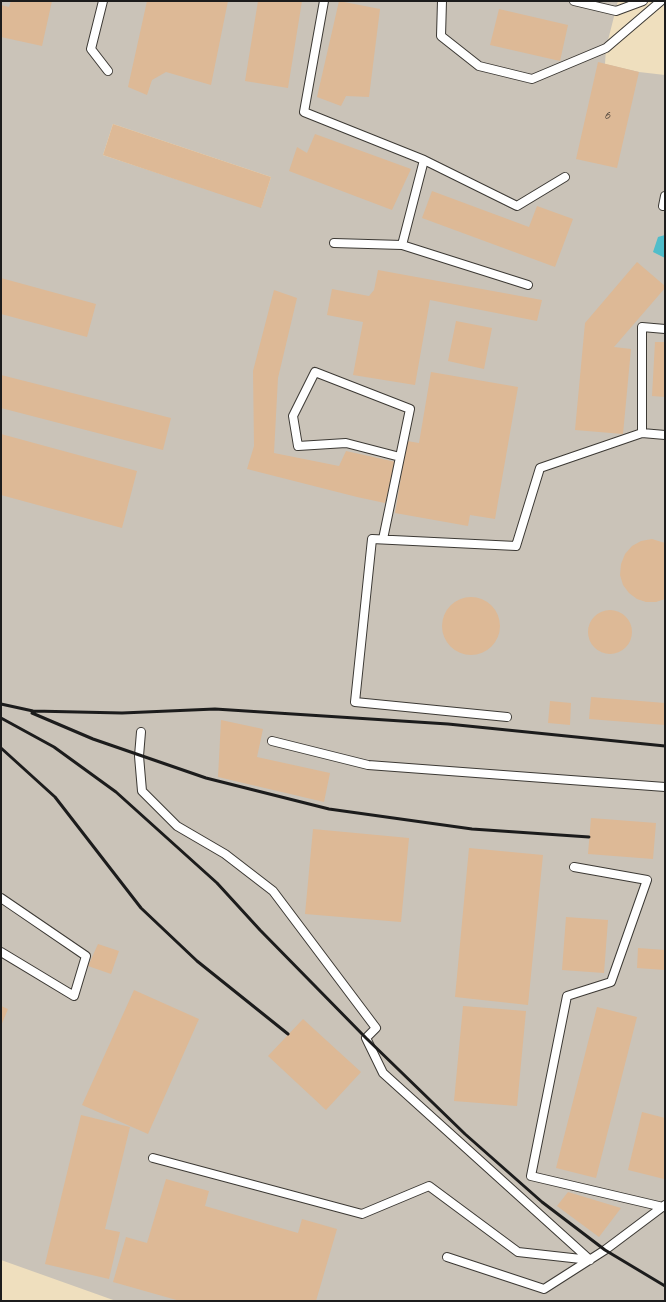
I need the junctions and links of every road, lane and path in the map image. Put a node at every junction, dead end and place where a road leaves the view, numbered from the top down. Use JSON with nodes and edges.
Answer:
{"nodes":[{"id":1,"x":103,"y":1,"type":"edge"},
{"id":2,"x":324,"y":1,"type":"edge"},
{"id":3,"x":442,"y":1,"type":"edge"},
{"id":4,"x":574,"y":1,"type":"edge"},
{"id":5,"x":643,"y":1,"type":"edge"},
{"id":6,"x":661,"y":1,"type":"edge"},
{"id":7,"x":108,"y":71,"type":"dead end"},
{"id":8,"x":424,"y":160,"type":"junction"},
{"id":9,"x":565,"y":177,"type":"dead end"},
{"id":10,"x":665,"y":196,"type":"edge"},
{"id":11,"x":665,"y":206,"type":"edge"},
{"id":12,"x":334,"y":243,"type":"dead end"},
{"id":13,"x":402,"y":245,"type":"junction"},
{"id":14,"x":528,"y":285,"type":"dead end"},
{"id":15,"x":665,"y":329,"type":"edge"},
{"id":16,"x":642,"y":433,"type":"junction"},
{"id":17,"x":665,"y":435,"type":"edge"},
{"id":18,"x":400,"y":457,"type":"junction"},
{"id":19,"x":383,"y":539,"type":"junction"},
{"id":20,"x":507,"y":717,"type":"dead end"},
{"id":21,"x":141,"y":732,"type":"dead end"},
{"id":22,"x":272,"y":741,"type":"dead end"},
{"id":23,"x":665,"y":787,"type":"edge"},
{"id":24,"x":574,"y":867,"type":"dead end"},
{"id":25,"x":1,"y":898,"type":"edge"},
{"id":26,"x":1,"y":952,"type":"edge"},
{"id":27,"x":153,"y":1158,"type":"dead end"},
{"id":28,"x":664,"y":1206,"type":"edge"},
{"id":29,"x":447,"y":1257,"type":"dead end"},
{"id":30,"x":590,"y":1260,"type":"junction"}],
"edges":[{"from":1,"to":7,"type":"lane"},
{"from":2,"to":8,"type":"lane"},
{"from":3,"to":6,"type":"lane"},
{"from":4,"to":5,"type":"lane"},
{"from":8,"to":9,"type":"lane"},
{"from":8,"to":13,"type":"lane"},
{"from":10,"to":11,"type":"lane"},
{"from":12,"to":13,"type":"lane"},
{"from":13,"to":14,"type":"lane"},
{"from":15,"to":16,"type":"lane"},
{"from":16,"to":17,"type":"lane"},
{"from":16,"to":19,"type":"lane"},
{"from":18,"to":18,"type":"lane"},
{"from":18,"to":19,"type":"lane"},
{"from":19,"to":20,"type":"lane"},
{"from":21,"to":30,"type":"lane"},
{"from":22,"to":23,"type":"lane"},
{"from":24,"to":28,"type":"lane"},
{"from":25,"to":26,"type":"lane"},
{"from":27,"to":30,"type":"lane"},
{"from":28,"to":30,"type":"lane"},
{"from":29,"to":30,"type":"lane"}]}
